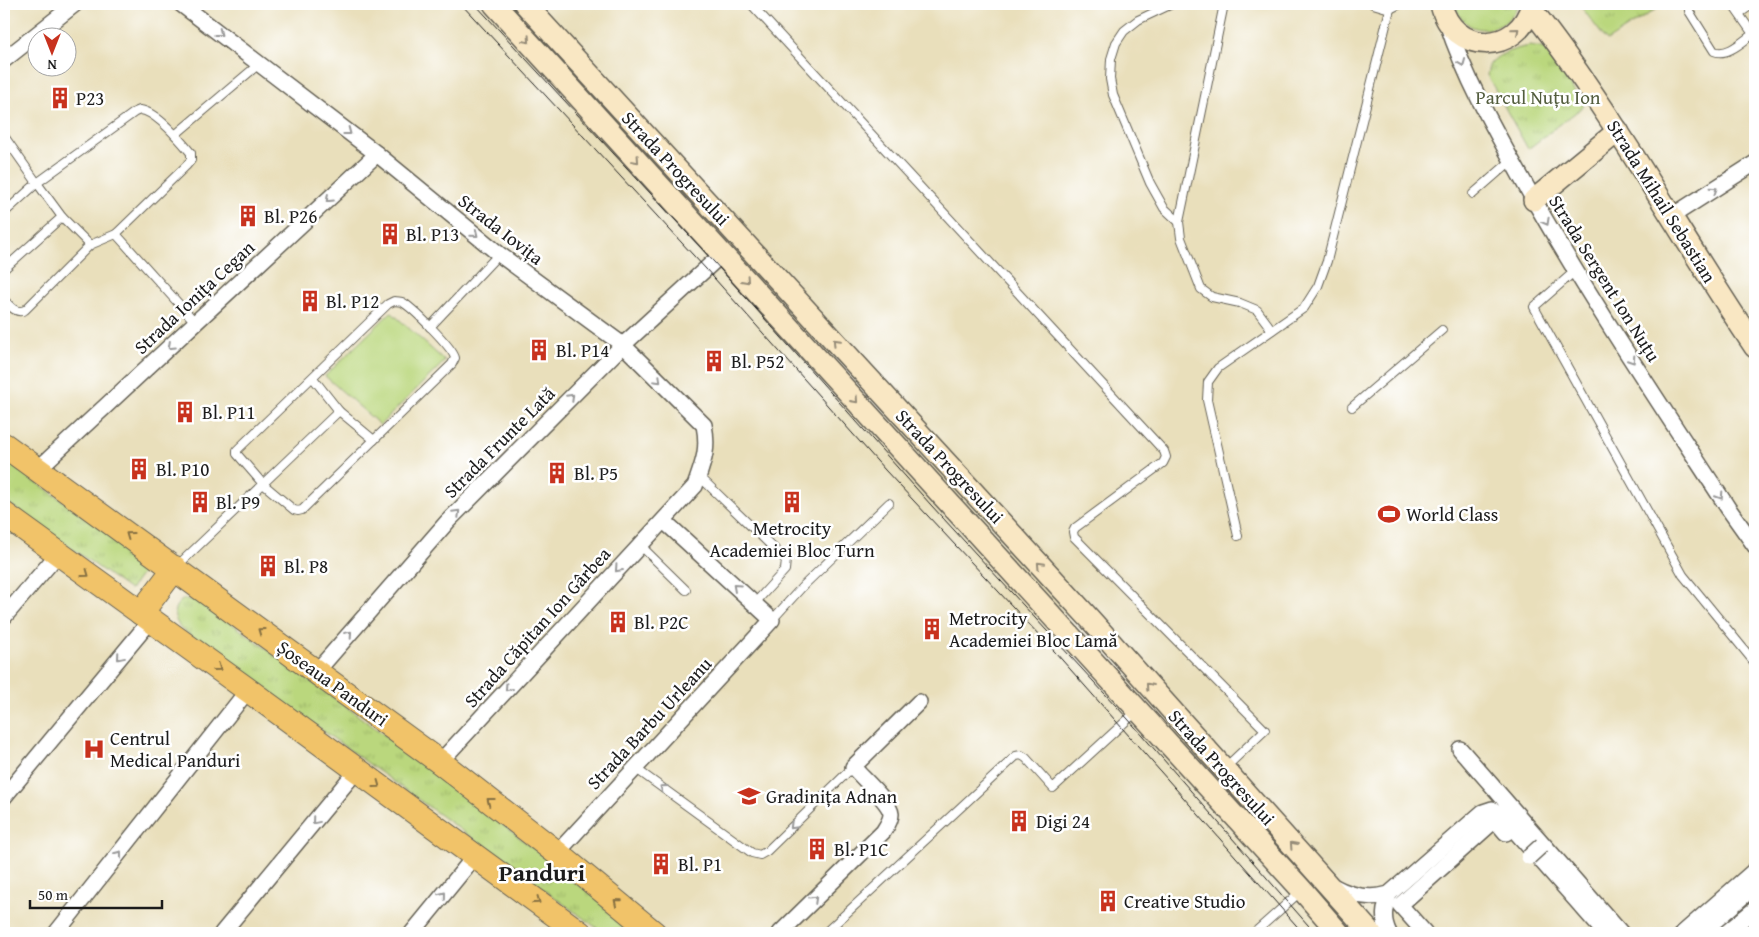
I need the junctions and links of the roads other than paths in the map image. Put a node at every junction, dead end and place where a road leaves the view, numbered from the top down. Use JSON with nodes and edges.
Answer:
{"nodes":[{"id":1,"x":75,"y":4,"type":"edge"},
{"id":2,"x":180,"y":4,"type":"edge"},
{"id":3,"x":494,"y":4,"type":"edge"},
{"id":4,"x":525,"y":4,"type":"edge"},
{"id":5,"x":751,"y":4,"type":"edge"},
{"id":6,"x":1172,"y":4,"type":"edge"},
{"id":7,"x":1224,"y":4,"type":"edge"},
{"id":8,"x":1373,"y":4,"type":"edge"},
{"id":9,"x":1400,"y":4,"type":"edge"},
{"id":10,"x":1689,"y":4,"type":"edge"},
{"id":11,"x":1732,"y":4,"type":"edge"},
{"id":12,"x":1753,"y":4,"type":"edge"},
{"id":13,"x":1532,"y":6,"type":"edge"},
{"id":14,"x":1390,"y":9,"type":"junction"},
{"id":15,"x":1443,"y":10,"type":"edge"},
{"id":16,"x":1740,"y":13,"type":"junction"},
{"id":17,"x":1754,"y":35,"type":"edge"},
{"id":18,"x":4,"y":60,"type":"edge"},
{"id":19,"x":259,"y":64,"type":"junction"},
{"id":20,"x":1618,"y":131,"type":"junction"},
{"id":21,"x":175,"y":135,"type":"junction"},
{"id":22,"x":4,"y":136,"type":"edge"},
{"id":23,"x":377,"y":154,"type":"junction"},
{"id":24,"x":1512,"y":160,"type":"junction"},
{"id":25,"x":1755,"y":163,"type":"edge"},
{"id":26,"x":37,"y":183,"type":"junction"},
{"id":27,"x":1473,"y":194,"type":"dead end"},
{"id":28,"x":1534,"y":200,"type":"junction"},
{"id":29,"x":4,"y":213,"type":"edge"},
{"id":30,"x":62,"y":216,"type":"junction"},
{"id":31,"x":1672,"y":216,"type":"junction"},
{"id":32,"x":1179,"y":222,"type":"junction"},
{"id":33,"x":116,"y":234,"type":"junction"},
{"id":34,"x":740,"y":238,"type":"junction"},
{"id":35,"x":90,"y":245,"type":"junction"},
{"id":36,"x":499,"y":254,"type":"junction"},
{"id":37,"x":722,"y":254,"type":"junction"},
{"id":38,"x":4,"y":269,"type":"edge"},
{"id":39,"x":1575,"y":272,"type":"junction"},
{"id":40,"x":4,"y":300,"type":"edge"},
{"id":41,"x":196,"y":322,"type":"junction"},
{"id":42,"x":430,"y":327,"type":"junction"},
{"id":43,"x":1272,"y":330,"type":"junction"},
{"id":44,"x":1442,"y":330,"type":"dead end"},
{"id":45,"x":1752,"y":336,"type":"edge"},
{"id":46,"x":623,"y":346,"type":"junction"},
{"id":47,"x":313,"y":378,"type":"junction"},
{"id":48,"x":1352,"y":407,"type":"dead end"},
{"id":49,"x":339,"y":411,"type":"junction"},
{"id":50,"x":374,"y":440,"type":"junction"},
{"id":51,"x":4,"y":445,"type":"edge"},
{"id":52,"x":38,"y":469,"type":"junction"},
{"id":53,"x":699,"y":476,"type":"junction"},
{"id":54,"x":263,"y":484,"type":"junction"},
{"id":55,"x":889,"y":503,"type":"dead end"},
{"id":56,"x":4,"y":514,"type":"edge"},
{"id":57,"x":664,"y":521,"type":"junction"},
{"id":58,"x":1238,"y":536,"type":"dead end"},
{"id":59,"x":640,"y":545,"type":"junction"},
{"id":60,"x":1755,"y":546,"type":"edge"},
{"id":61,"x":58,"y":554,"type":"junction"},
{"id":62,"x":175,"y":568,"type":"junction"},
{"id":63,"x":686,"y":590,"type":"dead end"},
{"id":64,"x":754,"y":604,"type":"junction"},
{"id":65,"x":146,"y":616,"type":"junction"},
{"id":66,"x":4,"y":618,"type":"edge"},
{"id":67,"x":772,"y":620,"type":"junction"},
{"id":68,"x":1755,"y":663,"type":"edge"},
{"id":69,"x":317,"y":671,"type":"junction"},
{"id":70,"x":248,"y":690,"type":"junction"},
{"id":71,"x":919,"y":702,"type":"dead end"},
{"id":72,"x":1138,"y":710,"type":"junction"},
{"id":73,"x":1460,"y":749,"type":"dead end"},
{"id":74,"x":440,"y":762,"type":"junction"},
{"id":75,"x":852,"y":767,"type":"junction"},
{"id":76,"x":635,"y":768,"type":"junction"},
{"id":77,"x":357,"y":770,"type":"junction"},
{"id":78,"x":1224,"y":770,"type":"junction"},
{"id":79,"x":1206,"y":784,"type":"junction"},
{"id":80,"x":4,"y":797,"type":"edge"},
{"id":81,"x":1542,"y":844,"type":"junction"},
{"id":82,"x":557,"y":853,"type":"junction"},
{"id":83,"x":474,"y":856,"type":"junction"},
{"id":84,"x":1529,"y":858,"type":"junction"},
{"id":85,"x":1755,"y":870,"type":"edge"},
{"id":86,"x":1326,"y":882,"type":"junction"},
{"id":87,"x":1755,"y":886,"type":"edge"},
{"id":88,"x":1302,"y":890,"type":"junction"},
{"id":89,"x":1389,"y":894,"type":"junction"},
{"id":90,"x":1755,"y":909,"type":"edge"},
{"id":91,"x":56,"y":933,"type":"edge"},
{"id":92,"x":222,"y":933,"type":"edge"},
{"id":93,"x":412,"y":933,"type":"edge"},
{"id":94,"x":580,"y":933,"type":"edge"},
{"id":95,"x":654,"y":933,"type":"edge"},
{"id":96,"x":780,"y":933,"type":"edge"},
{"id":97,"x":825,"y":933,"type":"edge"},
{"id":98,"x":1254,"y":933,"type":"edge"},
{"id":99,"x":1339,"y":933,"type":"edge"},
{"id":100,"x":1371,"y":933,"type":"edge"},
{"id":101,"x":1389,"y":933,"type":"edge"},
{"id":102,"x":1425,"y":933,"type":"edge"},
{"id":103,"x":1595,"y":933,"type":"edge"},
{"id":104,"x":1605,"y":933,"type":"edge"},
{"id":105,"x":1621,"y":933,"type":"edge"},
{"id":106,"x":1683,"y":933,"type":"edge"},
{"id":107,"x":1701,"y":933,"type":"edge"},
{"id":108,"x":1726,"y":933,"type":"edge"}],
"edges":[{"from":1,"to":18,"type":"street"},
{"from":2,"to":19,"type":"street","name":"Strada Iovița","one_way":true},
{"from":3,"to":37,"type":"main road","name":"Strada Progresului","one_way":true},
{"from":4,"to":34,"type":"main road","name":"Strada Progresului"},
{"from":5,"to":78,"type":"lane"},
{"from":6,"to":32,"type":"lane"},
{"from":7,"to":32,"type":"lane"},
{"from":8,"to":14,"type":"lane"},
{"from":9,"to":14,"type":"lane"},
{"from":10,"to":17,"type":"lane"},
{"from":11,"to":16,"type":"lane"},
{"from":12,"to":16,"type":"lane"},
{"from":15,"to":13,"type":"main road","one_way":true},
{"from":13,"to":20,"type":"main road","name":"Strada Mihail Sebastian"},
{"from":14,"to":43,"type":"lane"},
{"from":15,"to":24,"type":"street","name":"Strada Sergent Ion Nuțu","one_way":true},
{"from":16,"to":17,"type":"lane"},
{"from":19,"to":21,"type":"lane"},
{"from":19,"to":23,"type":"street","name":"Strada Iovița","one_way":true},
{"from":20,"to":28,"type":"main road"},
{"from":20,"to":31,"type":"main road","name":"Strada Mihail Sebastian"},
{"from":21,"to":26,"type":"lane"},
{"from":21,"to":33,"type":"lane"},
{"from":22,"to":26,"type":"lane"},
{"from":23,"to":36,"type":"street","name":"Strada Iovița","one_way":true},
{"from":23,"to":41,"type":"street","name":"Strada Ionița Cegan","one_way":true},
{"from":24,"to":27,"type":"lane"},
{"from":24,"to":28,"type":"street","name":"Strada Sergent Ion Nuțu"},
{"from":31,"to":25,"type":"street","one_way":true},
{"from":26,"to":29,"type":"lane"},
{"from":26,"to":30,"type":"lane"},
{"from":28,"to":39,"type":"street","name":"Strada Sergent Ion Nuțu","one_way":true},
{"from":30,"to":35,"type":"lane"},
{"from":30,"to":38,"type":"lane"},
{"from":31,"to":45,"type":"main road","name":"Strada Mihail Sebastian"},
{"from":32,"to":43,"type":"lane"},
{"from":33,"to":35,"type":"lane"},
{"from":33,"to":41,"type":"lane"},
{"from":34,"to":37,"type":"main road"},
{"from":78,"to":34,"type":"main road","name":"Strada Progresului","one_way":true},
{"from":35,"to":40,"type":"lane"},
{"from":36,"to":42,"type":"lane"},
{"from":36,"to":46,"type":"street","name":"Strada Iovița"},
{"from":37,"to":46,"type":"street","name":"Strada Frunte Lată"},
{"from":37,"to":72,"type":"main road","name":"Strada Progresului","one_way":true},
{"from":39,"to":60,"type":"street","name":"Strada Sergent Ion Nuțu","one_way":true},
{"from":39,"to":68,"type":"lane"},
{"from":41,"to":52,"type":"street","name":"Strada Ionița Cegan","one_way":true},
{"from":42,"to":47,"type":"lane"},
{"from":42,"to":50,"type":"lane"},
{"from":43,"to":58,"type":"lane"},
{"from":44,"to":48,"type":"lane"},
{"from":46,"to":53,"type":"street","name":"Strada Iovița","one_way":true},
{"from":69,"to":46,"type":"street","name":"Strada Frunte Lată","one_way":true},
{"from":47,"to":49,"type":"lane"},
{"from":47,"to":54,"type":"lane"},
{"from":49,"to":50,"type":"lane"},
{"from":49,"to":54,"type":"lane"},
{"from":50,"to":54,"type":"lane"},
{"from":51,"to":52,"type":"main road","name":"Șoseaua Panduri"},
{"from":62,"to":52,"type":"main road","name":"Șoseaua Panduri","one_way":true},
{"from":53,"to":57,"type":"street","name":"Strada Iovița"},
{"from":53,"to":64,"type":"lane"},
{"from":54,"to":62,"type":"lane"},
{"from":55,"to":67,"type":"lane"},
{"from":56,"to":61,"type":"main road"},
{"from":57,"to":59,"type":"street","name":"Strada Căpitan Ion Gârbea"},
{"from":64,"to":57,"type":"street","one_way":true},
{"from":59,"to":63,"type":"lane"},
{"from":59,"to":74,"type":"street","name":"Strada Căpitan Ion Gârbea","one_way":true},
{"from":61,"to":65,"type":"main road","one_way":true},
{"from":61,"to":66,"type":"street"},
{"from":62,"to":65,"type":"main road"},
{"from":69,"to":62,"type":"main road","name":"Șoseaua Panduri","one_way":true},
{"from":64,"to":67,"type":"street"},
{"from":65,"to":70,"type":"main road","one_way":true},
{"from":65,"to":80,"type":"street","one_way":true},
{"from":67,"to":76,"type":"street","name":"Strada Barbu Urleanu"},
{"from":69,"to":74,"type":"main road","name":"Șoseaua Panduri"},
{"from":70,"to":77,"type":"main road"},
{"from":91,"to":70,"type":"street","one_way":true},
{"from":71,"to":75,"type":"street"},
{"from":72,"to":79,"type":"main road","name":"Strada Progresului"},
{"from":72,"to":97,"type":"lane"},
{"from":73,"to":81,"type":"street"},
{"from":82,"to":74,"type":"main road","name":"Șoseaua Panduri","one_way":true},
{"from":75,"to":76,"type":"lane","one_way":true},
{"from":96,"to":75,"type":"street","one_way":true},
{"from":76,"to":82,"type":"street","name":"Strada Barbu Urleanu"},
{"from":77,"to":83,"type":"main road","one_way":true},
{"from":77,"to":92,"type":"street","one_way":true},
{"from":78,"to":79,"type":"main road"},
{"from":86,"to":78,"type":"main road","name":"Strada Progresului","one_way":true},
{"from":79,"to":88,"type":"main road","name":"Strada Progresului"},
{"from":81,"to":84,"type":"street","bridge":true},
{"from":81,"to":105,"type":"street"},
{"from":95,"to":82,"type":"main road","name":"Șoseaua Panduri","one_way":true},
{"from":93,"to":83,"type":"street","one_way":true},
{"from":83,"to":94,"type":"main road","one_way":true},
{"from":84,"to":102,"type":"street"},
{"from":84,"to":103,"type":"street"},
{"from":85,"to":106,"type":"street"},
{"from":86,"to":89,"type":"street"},
{"from":86,"to":100,"type":"main road","name":"Strada Progresului"},
{"from":87,"to":107,"type":"street"},
{"from":88,"to":98,"type":"lane"},
{"from":88,"to":99,"type":"main road","name":"Strada Progresului"},
{"from":89,"to":101,"type":"street"},
{"from":89,"to":104,"type":"street"},
{"from":90,"to":108,"type":"street"}]}
